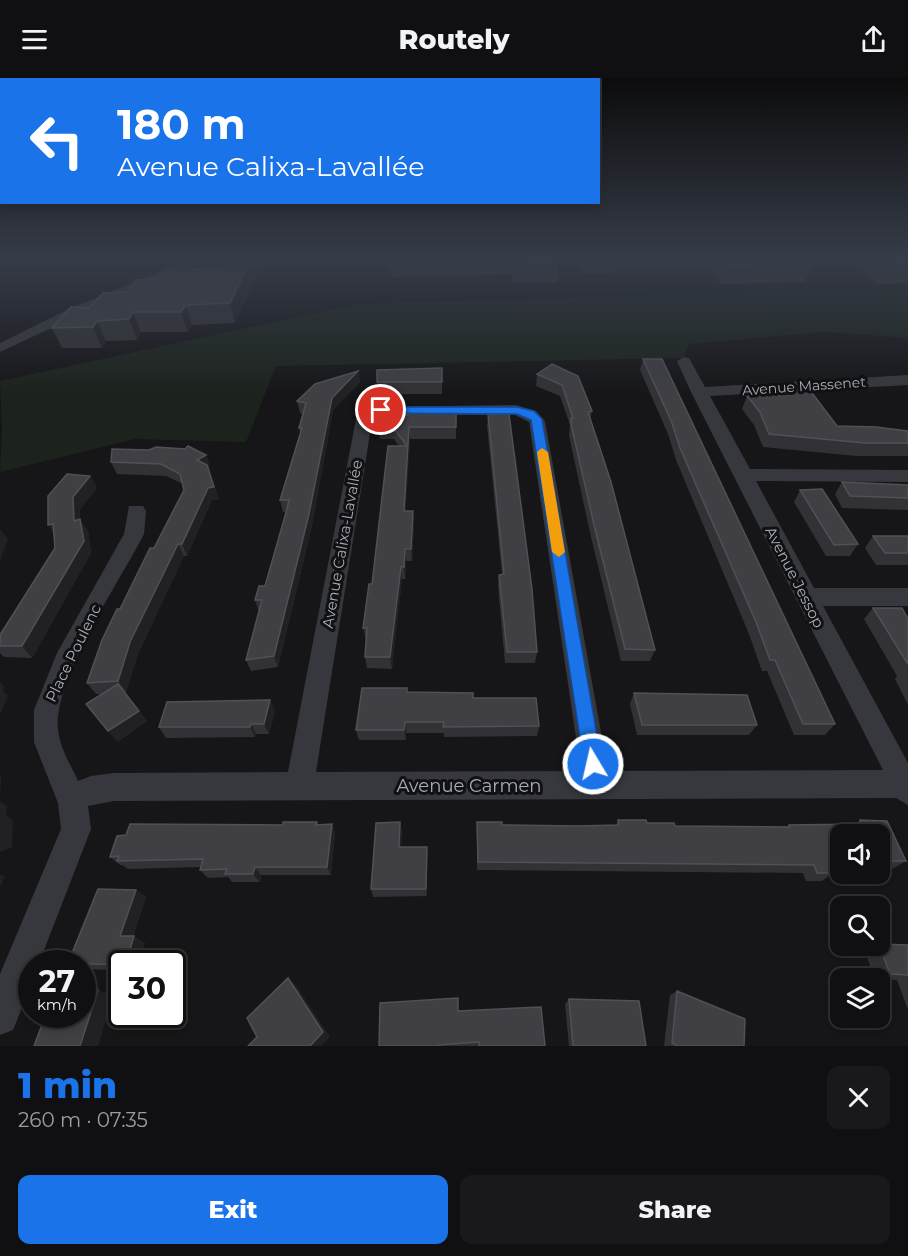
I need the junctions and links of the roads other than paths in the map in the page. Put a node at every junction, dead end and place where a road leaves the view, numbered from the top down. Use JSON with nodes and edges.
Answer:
{"nodes":[{"id":1,"x":71,"y":304,"type":"edge"},
{"id":2,"x":93,"y":304,"type":"edge"},
{"id":3,"x":0,"y":334,"type":"edge"},
{"id":4,"x":0,"y":348,"type":"edge"},
{"id":5,"x":684,"y":361,"type":"dead end"},
{"id":6,"x":908,"y":380,"type":"edge"},
{"id":7,"x":699,"y":392,"type":"junction"},
{"id":8,"x":742,"y":475,"type":"junction"},
{"id":9,"x":908,"y":476,"type":"edge"},
{"id":10,"x":136,"y":511,"type":"dead end"},
{"id":11,"x":805,"y":597,"type":"junction"},
{"id":12,"x":908,"y":597,"type":"edge"},
{"id":13,"x":300,"y":786,"type":"junction"},
{"id":14,"x":907,"y":786,"type":"edge"},
{"id":15,"x":597,"y":787,"type":"junction"},
{"id":16,"x":71,"y":799,"type":"junction"},
{"id":17,"x":0,"y":1017,"type":"edge"}],
"edges":[{"from":1,"to":3,"type":"street"},
{"from":2,"to":4,"type":"street"},
{"from":5,"to":7,"type":"street","name":"Avenue Jessop"},
{"from":6,"to":7,"type":"street","name":"Avenue Massenet"},
{"from":7,"to":8,"type":"street","name":"Avenue Jessop"},
{"from":8,"to":9,"type":"street"},
{"from":8,"to":11,"type":"street","name":"Avenue Jessop"},
{"from":10,"to":16,"type":"street","name":"Place Poulenc"},
{"from":11,"to":12,"type":"street"},
{"from":11,"to":14,"type":"street","name":"Avenue Jessop"},
{"from":13,"to":15,"type":"street","name":"Avenue Carmen"},
{"from":13,"to":15,"type":"street","name":"Avenue Calixa-Lavallée"},
{"from":13,"to":16,"type":"street","name":"Avenue Carmen"},
{"from":14,"to":15,"type":"street","name":"Avenue Carmen"},
{"from":16,"to":17,"type":"street","name":"Place Poulenc"}]}
